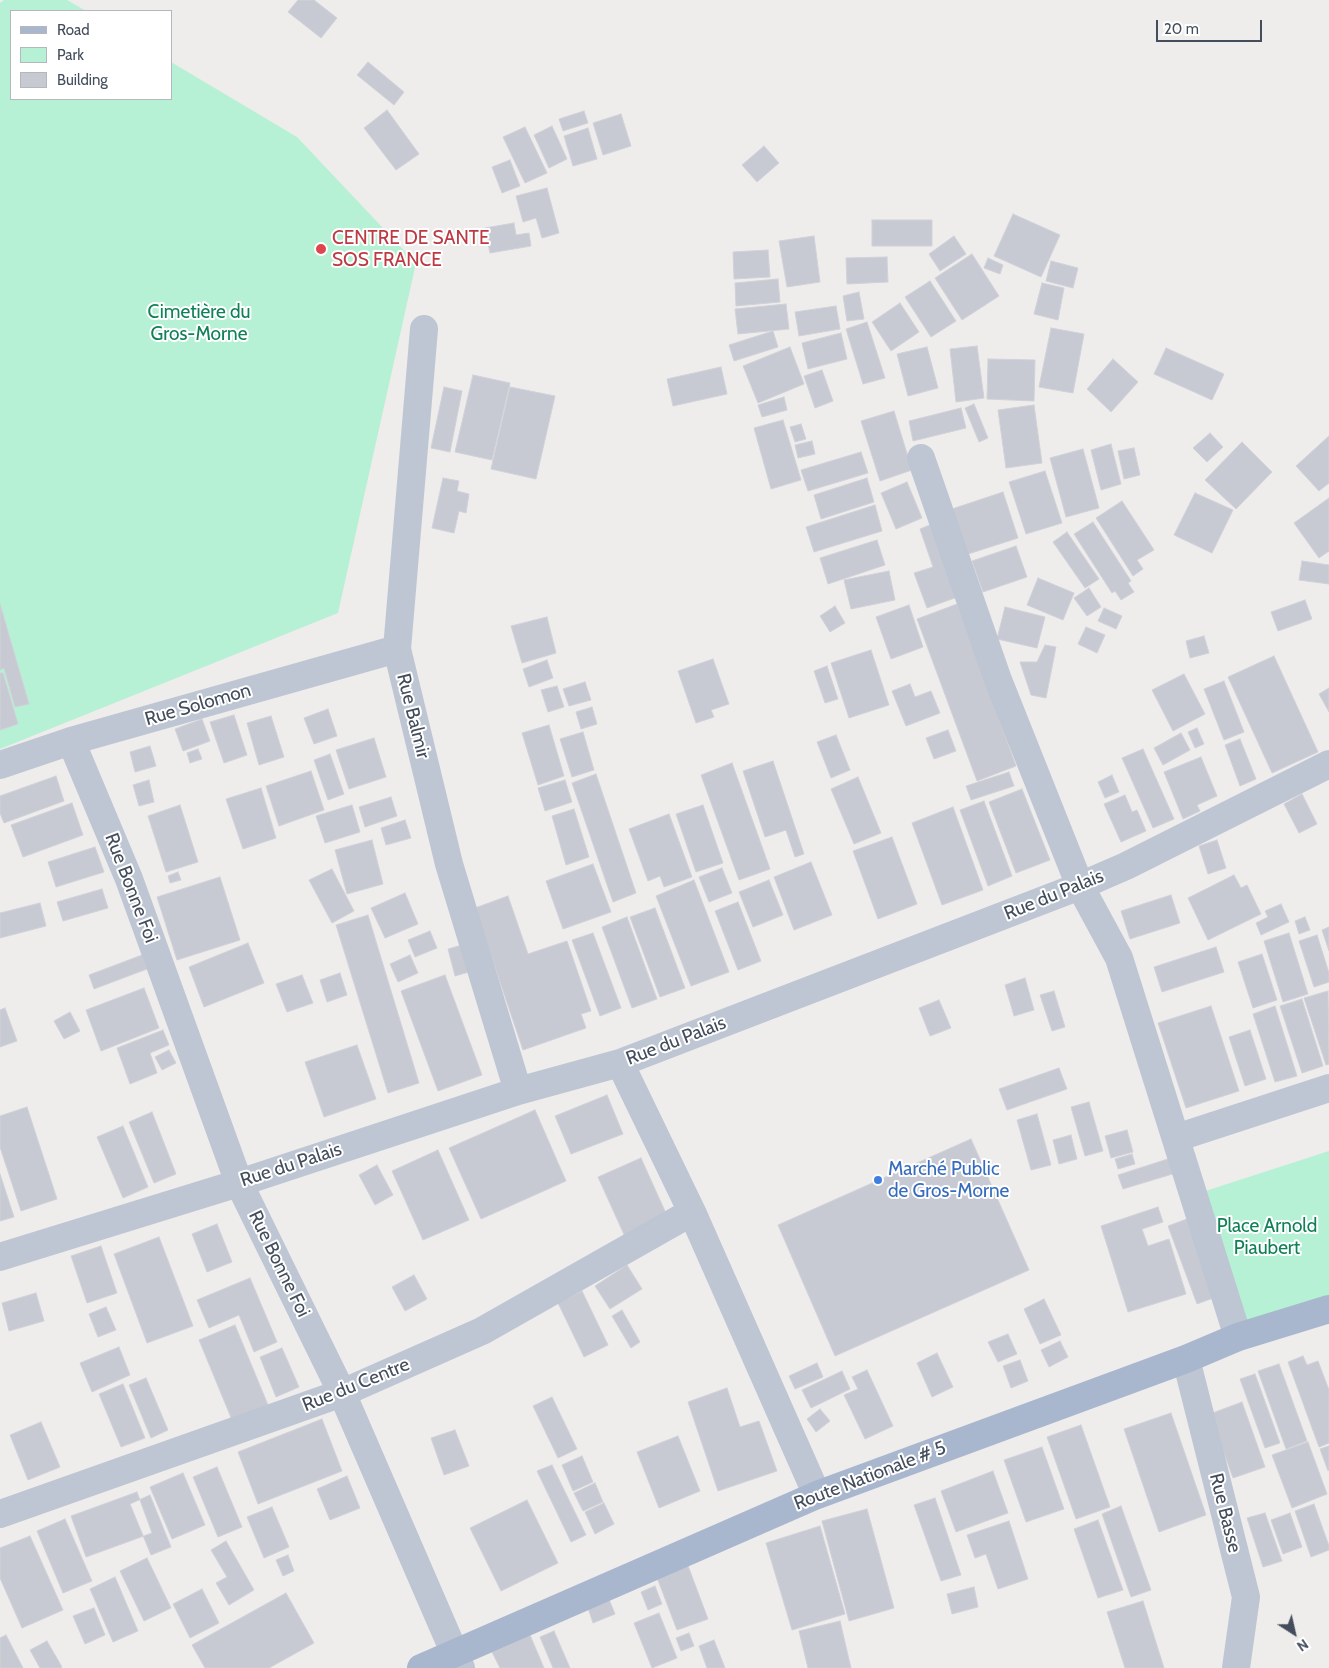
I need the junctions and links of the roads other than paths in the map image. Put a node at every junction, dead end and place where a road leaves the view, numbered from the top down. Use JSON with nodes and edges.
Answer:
{"nodes":[{"id":1,"x":424,"y":329,"type":"dead end"},
{"id":2,"x":921,"y":458,"type":"dead end"},
{"id":3,"x":397,"y":649,"type":"junction"},
{"id":4,"x":71,"y":741,"type":"junction"},
{"id":5,"x":1329,"y":764,"type":"edge"},
{"id":6,"x":0,"y":765,"type":"edge"},
{"id":7,"x":1080,"y":886,"type":"junction"},
{"id":8,"x":620,"y":1063,"type":"junction"},
{"id":9,"x":1329,"y":1088,"type":"edge"},
{"id":10,"x":518,"y":1091,"type":"junction"},
{"id":11,"x":1176,"y":1138,"type":"junction"},
{"id":12,"x":239,"y":1183,"type":"junction"},
{"id":13,"x":692,"y":1212,"type":"junction"},
{"id":14,"x":0,"y":1257,"type":"edge"},
{"id":15,"x":1329,"y":1309,"type":"edge"},
{"id":16,"x":1238,"y":1337,"type":"junction"},
{"id":17,"x":1186,"y":1359,"type":"junction"},
{"id":18,"x":342,"y":1393,"type":"junction"},
{"id":19,"x":817,"y":1495,"type":"junction"},
{"id":20,"x":0,"y":1514,"type":"edge"},
{"id":21,"x":458,"y":1660,"type":"edge"},
{"id":22,"x":421,"y":1668,"type":"edge"},
{"id":23,"x":1236,"y":1668,"type":"edge"}],
"edges":[{"from":1,"to":3,"type":"street","name":"Rue Balmir"},
{"from":2,"to":7,"type":"street"},
{"from":3,"to":4,"type":"street","name":"Rue Solomon"},
{"from":3,"to":10,"type":"street","name":"Rue Balmir"},
{"from":4,"to":6,"type":"street","name":"Rue Solomon"},
{"from":4,"to":12,"type":"street","name":"Rue Bonne Foi"},
{"from":5,"to":7,"type":"street","name":"Rue du Palais"},
{"from":7,"to":8,"type":"street","name":"Rue du Palais"},
{"from":7,"to":11,"type":"street"},
{"from":8,"to":10,"type":"street","name":"Rue du Palais"},
{"from":8,"to":13,"type":"street"},
{"from":9,"to":11,"type":"street"},
{"from":10,"to":12,"type":"street","name":"Rue du Palais"},
{"from":11,"to":16,"type":"street"},
{"from":12,"to":14,"type":"street","name":"Rue du Palais"},
{"from":12,"to":18,"type":"street","name":"Rue Bonne Foi"},
{"from":13,"to":18,"type":"street","name":"Rue du Centre"},
{"from":13,"to":19,"type":"street"},
{"from":15,"to":16,"type":"main road","name":"Route Nationale # 5"},
{"from":16,"to":17,"type":"main road","name":"Route Nationale # 5"},
{"from":17,"to":19,"type":"main road","name":"Route Nationale # 5"},
{"from":17,"to":23,"type":"street","name":"Rue Basse"},
{"from":18,"to":20,"type":"street","name":"Rue du Centre"},
{"from":18,"to":21,"type":"street","name":"Rue Bonne Foi"},
{"from":19,"to":21,"type":"main road","name":"Route Nationale # 5"},
{"from":21,"to":22,"type":"main road","name":"Route Nationale # 5"}]}
